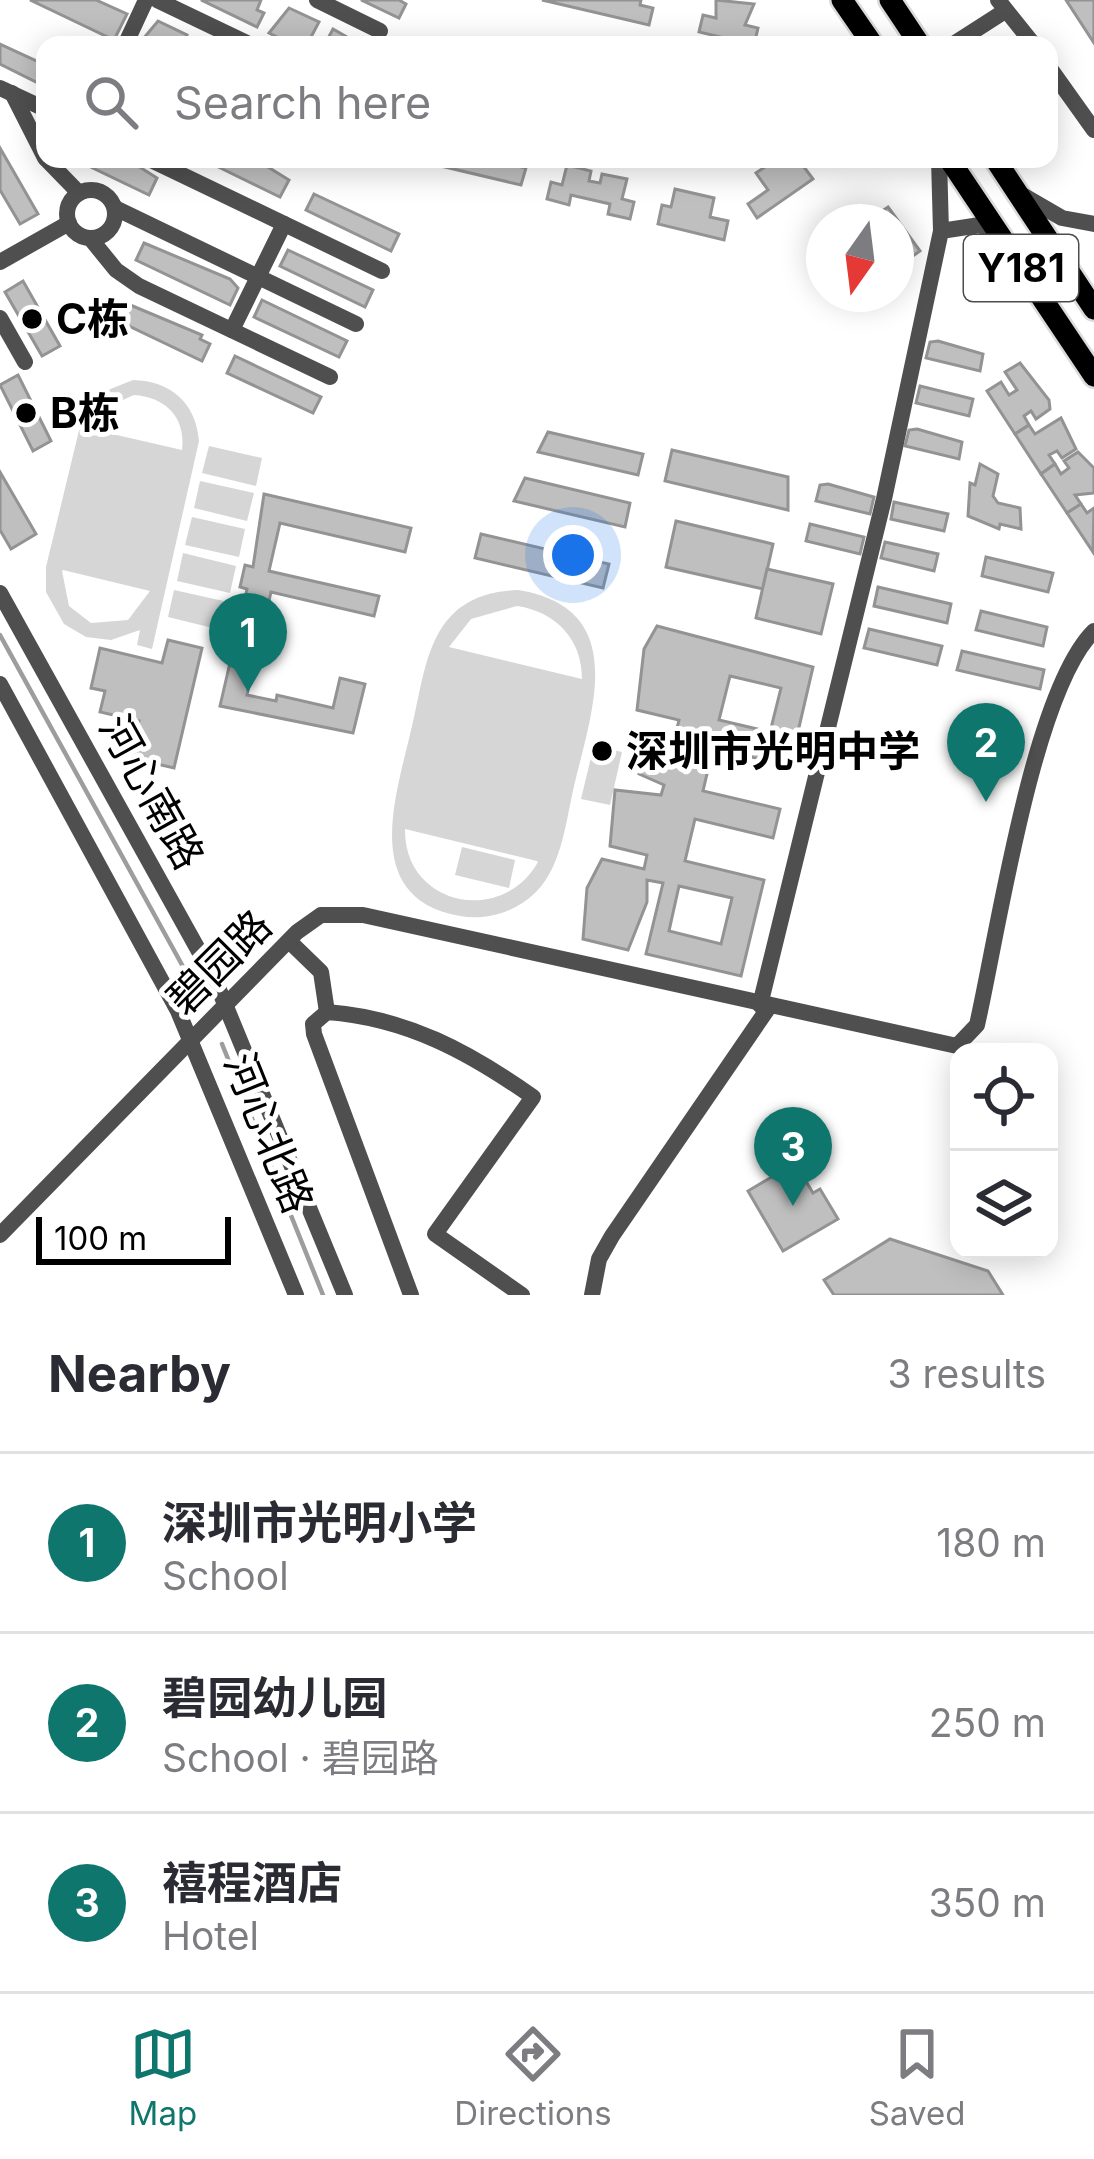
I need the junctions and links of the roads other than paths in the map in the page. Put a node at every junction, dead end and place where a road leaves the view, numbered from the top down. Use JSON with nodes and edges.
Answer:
{"nodes":[{"id":1,"x":316,"y":0,"type":"edge"},
{"id":2,"x":842,"y":0,"type":"edge"},
{"id":3,"x":145,"y":1,"type":"edge"},
{"id":4,"x":894,"y":3,"type":"edge"},
{"id":5,"x":1001,"y":5,"type":"edge"},
{"id":6,"x":380,"y":31,"type":"dead end"},
{"id":7,"x":129,"y":36,"type":"edge"},
{"id":8,"x":229,"y":36,"type":"edge"},
{"id":9,"x":867,"y":36,"type":"edge"},
{"id":10,"x":914,"y":36,"type":"edge"},
{"id":11,"x":963,"y":36,"type":"edge"},
{"id":12,"x":1027,"y":36,"type":"edge"},
{"id":13,"x":1058,"y":80,"type":"edge"},
{"id":14,"x":6,"y":90,"type":"edge"},
{"id":15,"x":36,"y":105,"type":"edge"},
{"id":16,"x":1094,"y":130,"type":"edge"},
{"id":17,"x":36,"y":143,"type":"edge"},
{"id":18,"x":54,"y":168,"type":"edge"},
{"id":19,"x":168,"y":168,"type":"edge"},
{"id":20,"x":939,"y":168,"type":"edge"},
{"id":21,"x":955,"y":168,"type":"edge"},
{"id":22,"x":1001,"y":168,"type":"edge"},
{"id":23,"x":1016,"y":191,"type":"junction"},
{"id":24,"x":80,"y":193,"type":"junction"},
{"id":25,"x":115,"y":208,"type":"junction"},
{"id":26,"x":69,"y":223,"type":"junction"},
{"id":27,"x":284,"y":224,"type":"junction"},
{"id":28,"x":1094,"y":224,"type":"edge"},
{"id":29,"x":941,"y":231,"type":"junction"},
{"id":30,"x":1000,"y":236,"type":"junction"},
{"id":31,"x":90,"y":238,"type":"junction"},
{"id":32,"x":0,"y":262,"type":"edge"},
{"id":33,"x":382,"y":271,"type":"dead end"},
{"id":34,"x":258,"y":277,"type":"junction"},
{"id":35,"x":1094,"y":309,"type":"edge"},
{"id":36,"x":0,"y":318,"type":"edge"},
{"id":37,"x":356,"y":324,"type":"dead end"},
{"id":38,"x":232,"y":330,"type":"junction"},
{"id":39,"x":25,"y":362,"type":"dead end"},
{"id":40,"x":1094,"y":376,"type":"edge"},
{"id":41,"x":330,"y":377,"type":"dead end"},
{"id":42,"x":0,"y":592,"type":"edge"},
{"id":43,"x":1094,"y":631,"type":"edge"},
{"id":44,"x":0,"y":684,"type":"edge"},
{"id":45,"x":289,"y":941,"type":"junction"},
{"id":46,"x":764,"y":1005,"type":"junction"},
{"id":47,"x":226,"y":1007,"type":"junction"},
{"id":48,"x":327,"y":1012,"type":"junction"},
{"id":49,"x":191,"y":1041,"type":"junction"},
{"id":50,"x":0,"y":1235,"type":"edge"},
{"id":51,"x":296,"y":1295,"type":"edge"},
{"id":52,"x":345,"y":1295,"type":"edge"},
{"id":53,"x":411,"y":1295,"type":"edge"},
{"id":54,"x":522,"y":1295,"type":"edge"},
{"id":55,"x":592,"y":1295,"type":"edge"}],
"edges":[{"from":1,"to":6,"type":"street"},
{"from":2,"to":9,"type":"main road"},
{"from":3,"to":7,"type":"street"},
{"from":3,"to":8,"type":"street"},
{"from":4,"to":10,"type":"main road"},
{"from":5,"to":11,"type":"street"},
{"from":5,"to":12,"type":"street"},
{"from":13,"to":16,"type":"street"},
{"from":14,"to":15,"type":"street"},
{"from":14,"to":17,"type":"street"},
{"from":18,"to":24,"type":"street"},
{"from":19,"to":27,"type":"street"},
{"from":20,"to":29,"type":"street"},
{"from":21,"to":30,"type":"main road","number":"Y181"},
{"from":22,"to":23,"type":"main road","number":"Y181"},
{"from":23,"to":28,"type":"street"},
{"from":23,"to":35,"type":"main road","number":"Y181"},
{"from":24,"to":25,"type":"street"},
{"from":24,"to":26,"type":"street"},
{"from":25,"to":31,"type":"street"},
{"from":25,"to":34,"type":"street"},
{"from":26,"to":31,"type":"street"},
{"from":26,"to":32,"type":"street"},
{"from":27,"to":33,"type":"street"},
{"from":27,"to":34,"type":"street"},
{"from":29,"to":30,"type":"street"},
{"from":29,"to":46,"type":"street"},
{"from":30,"to":40,"type":"main road","number":"Y181"},
{"from":31,"to":38,"type":"street"},
{"from":34,"to":37,"type":"street"},
{"from":34,"to":38,"type":"street"},
{"from":36,"to":39,"type":"street"},
{"from":38,"to":41,"type":"street"},
{"from":42,"to":47,"type":"street","name":"河心南路"},
{"from":43,"to":46,"type":"street","name":"碧园路"},
{"from":44,"to":49,"type":"street","name":"河心北路"},
{"from":45,"to":46,"type":"street","name":"碧园路"},
{"from":45,"to":47,"type":"street","name":"碧园路"},
{"from":45,"to":48,"type":"street"},
{"from":46,"to":55,"type":"street"},
{"from":47,"to":49,"type":"street","name":"碧园路"},
{"from":47,"to":52,"type":"street","name":"河心南路"},
{"from":48,"to":53,"type":"street"},
{"from":48,"to":54,"type":"street"},
{"from":49,"to":50,"type":"street","name":"碧园路"},
{"from":49,"to":51,"type":"street","name":"河心北路"}]}
